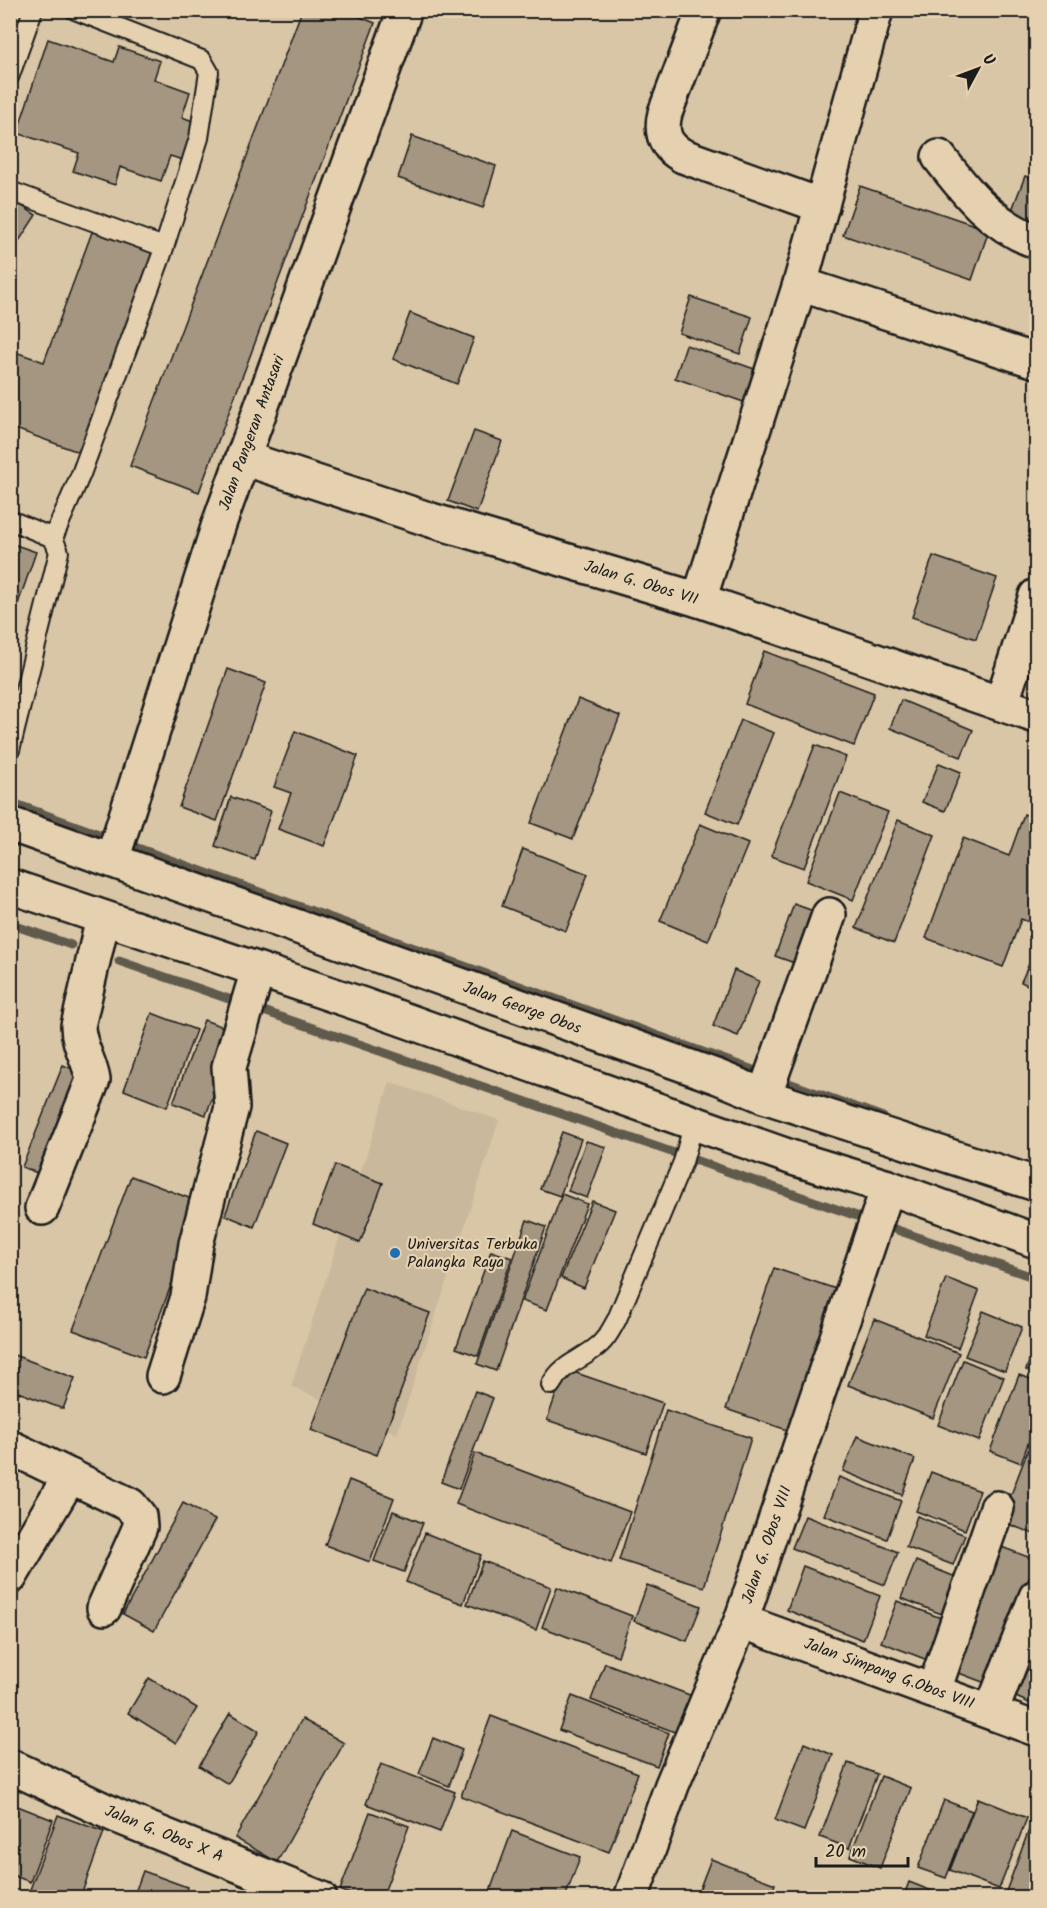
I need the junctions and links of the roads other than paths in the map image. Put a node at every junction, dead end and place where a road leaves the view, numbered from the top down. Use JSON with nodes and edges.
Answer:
{"nodes":[{"id":1,"x":33,"y":10,"type":"edge"},
{"id":2,"x":75,"y":10,"type":"edge"},
{"id":3,"x":405,"y":10,"type":"edge"},
{"id":4,"x":704,"y":10,"type":"edge"},
{"id":5,"x":876,"y":10,"type":"edge"},
{"id":6,"x":10,"y":75,"type":"edge"},
{"id":7,"x":939,"y":157,"type":"dead end"},
{"id":8,"x":10,"y":192,"type":"edge"},
{"id":9,"x":822,"y":206,"type":"junction"},
{"id":10,"x":1036,"y":241,"type":"edge"},
{"id":11,"x":164,"y":247,"type":"junction"},
{"id":12,"x":800,"y":284,"type":"junction"},
{"id":13,"x":1036,"y":361,"type":"edge"},
{"id":14,"x":243,"y":458,"type":"junction"},
{"id":15,"x":10,"y":520,"type":"edge"},
{"id":16,"x":53,"y":538,"type":"junction"},
{"id":17,"x":1036,"y":596,"type":"edge"},
{"id":18,"x":699,"y":600,"type":"junction"},
{"id":19,"x":1002,"y":702,"type":"junction"},
{"id":20,"x":1036,"y":716,"type":"edge"},
{"id":21,"x":10,"y":750,"type":"edge"},
{"id":22,"x":10,"y":824,"type":"edge"},
{"id":23,"x":112,"y":860,"type":"junction"},
{"id":24,"x":10,"y":886,"type":"edge"},
{"id":25,"x":829,"y":915,"type":"dead end"},
{"id":26,"x":103,"y":918,"type":"junction"},
{"id":27,"x":258,"y":970,"type":"junction"},
{"id":28,"x":499,"y":1000,"type":"junction"},
{"id":29,"x":481,"y":1047,"type":"junction"},
{"id":30,"x":764,"y":1096,"type":"junction"},
{"id":31,"x":694,"y":1123,"type":"junction"},
{"id":32,"x":1036,"y":1184,"type":"edge"},
{"id":33,"x":888,"y":1187,"type":"junction"},
{"id":34,"x":42,"y":1208,"type":"dead end"},
{"id":35,"x":1036,"y":1241,"type":"edge"},
{"id":36,"x":163,"y":1376,"type":"dead end"},
{"id":37,"x":551,"y":1385,"type":"dead end"},
{"id":38,"x":10,"y":1447,"type":"edge"},
{"id":39,"x":70,"y":1476,"type":"junction"},
{"id":40,"x":997,"y":1508,"type":"dead end"},
{"id":41,"x":10,"y":1577,"type":"edge"},
{"id":42,"x":1036,"y":1597,"type":"edge"},
{"id":43,"x":104,"y":1608,"type":"dead end"},
{"id":44,"x":741,"y":1621,"type":"junction"},
{"id":45,"x":934,"y":1690,"type":"junction"},
{"id":46,"x":991,"y":1712,"type":"junction"},
{"id":47,"x":1036,"y":1729,"type":"edge"},
{"id":48,"x":10,"y":1766,"type":"edge"},
{"id":49,"x":320,"y":1898,"type":"edge"},
{"id":50,"x":631,"y":1898,"type":"edge"}],
"edges":[{"from":1,"to":6,"type":"lane"},
{"from":2,"to":11,"type":"lane"},
{"from":3,"to":14,"type":"street","name":"Jalan Pangeran Antasari"},
{"from":4,"to":9,"type":"street"},
{"from":5,"to":9,"type":"street"},
{"from":7,"to":10,"type":"street"},
{"from":8,"to":11,"type":"lane"},
{"from":9,"to":12,"type":"street"},
{"from":11,"to":16,"type":"lane"},
{"from":12,"to":13,"type":"street"},
{"from":12,"to":18,"type":"street"},
{"from":14,"to":18,"type":"street","name":"Jalan G. Obos VII"},
{"from":14,"to":23,"type":"street","name":"Jalan Pangeran Antasari"},
{"from":15,"to":16,"type":"lane"},
{"from":16,"to":21,"type":"lane"},
{"from":17,"to":19,"type":"street"},
{"from":18,"to":19,"type":"street","name":"Jalan G. Obos VII"},
{"from":19,"to":20,"type":"street","name":"Jalan G. Obos VII"},
{"from":22,"to":23,"type":"street","name":"Jalan George Obos"},
{"from":23,"to":28,"type":"street","name":"Jalan George Obos"},
{"from":24,"to":26,"type":"street"},
{"from":25,"to":30,"type":"street"},
{"from":26,"to":27,"type":"street"},
{"from":26,"to":34,"type":"street"},
{"from":27,"to":29,"type":"street"},
{"from":27,"to":36,"type":"street"},
{"from":28,"to":29,"type":"street"},
{"from":28,"to":30,"type":"street","name":"Jalan George Obos"},
{"from":29,"to":31,"type":"street"},
{"from":30,"to":32,"type":"street","name":"Jalan George Obos"},
{"from":31,"to":33,"type":"street"},
{"from":31,"to":37,"type":"lane"},
{"from":33,"to":35,"type":"street"},
{"from":33,"to":44,"type":"street","name":"Jalan G. Obos VIII"},
{"from":38,"to":39,"type":"street"},
{"from":39,"to":41,"type":"street"},
{"from":39,"to":43,"type":"street"},
{"from":40,"to":45,"type":"street"},
{"from":42,"to":46,"type":"street"},
{"from":44,"to":45,"type":"street","name":"Jalan Simpang G.Obos VIII"},
{"from":44,"to":50,"type":"street","name":"Jalan G. Obos VIII"},
{"from":45,"to":46,"type":"street","name":"Jalan Simpang G.Obos VIII"},
{"from":46,"to":47,"type":"street","name":"Jalan Simpang G.Obos VIII"},
{"from":48,"to":49,"type":"street","name":"Jalan G. Obos X A"}]}
